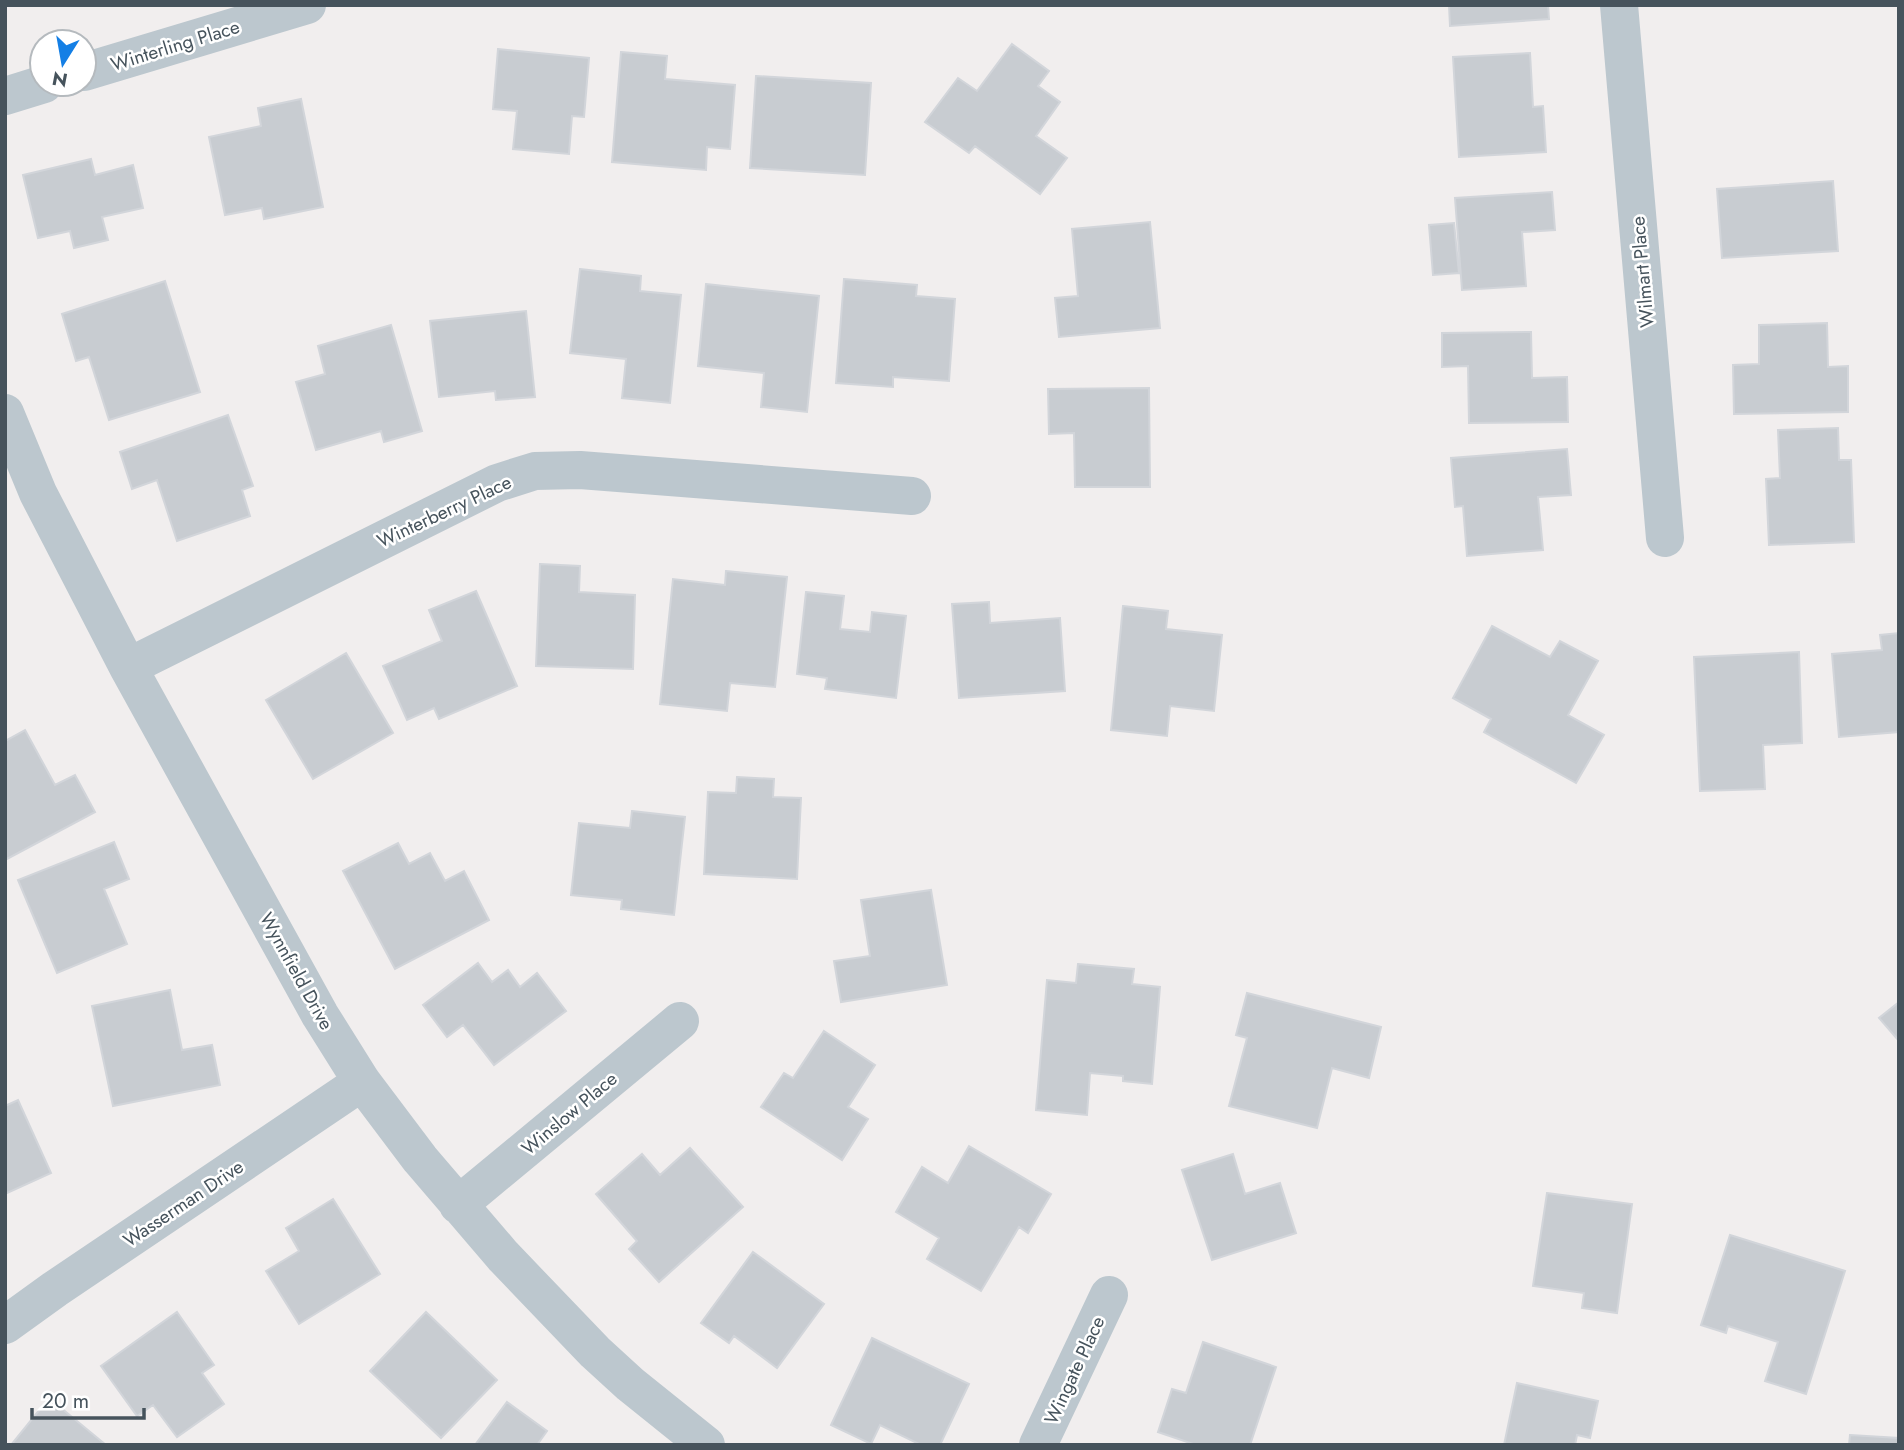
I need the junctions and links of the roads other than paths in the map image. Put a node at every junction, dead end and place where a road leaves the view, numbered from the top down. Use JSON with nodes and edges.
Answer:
{"nodes":[{"id":1,"x":307,"y":5,"type":"edge"},
{"id":2,"x":1619,"y":5,"type":"edge"},
{"id":3,"x":98,"y":68,"type":"edge"},
{"id":4,"x":28,"y":89,"type":"edge"},
{"id":5,"x":5,"y":96,"type":"edge"},
{"id":6,"x":5,"y":413,"type":"edge"},
{"id":7,"x":912,"y":496,"type":"dead end"},
{"id":8,"x":1665,"y":538,"type":"dead end"},
{"id":9,"x":128,"y":667,"type":"junction"},
{"id":10,"x":680,"y":1021,"type":"dead end"},
{"id":11,"x":362,"y":1082,"type":"junction"},
{"id":12,"x":457,"y":1205,"type":"junction"},
{"id":13,"x":1109,"y":1295,"type":"dead end"},
{"id":14,"x":5,"y":1325,"type":"edge"},
{"id":15,"x":706,"y":1445,"type":"edge"},
{"id":16,"x":1038,"y":1445,"type":"edge"}],
"edges":[{"from":1,"to":3,"type":"street","name":"Winterling Place"},
{"from":2,"to":8,"type":"street","name":"Wilmart Place"},
{"from":4,"to":5,"type":"street"},
{"from":6,"to":9,"type":"street","name":"Wynnfield Drive"},
{"from":7,"to":9,"type":"street","name":"Winterberry Place"},
{"from":9,"to":11,"type":"street","name":"Wynnfield Drive"},
{"from":10,"to":12,"type":"street","name":"Winslow Place"},
{"from":11,"to":12,"type":"street","name":"Wynnfield Drive"},
{"from":11,"to":14,"type":"street","name":"Wasserman Drive"},
{"from":12,"to":15,"type":"street","name":"Wynnfield Drive"},
{"from":13,"to":16,"type":"street","name":"Wingate Place"}]}
